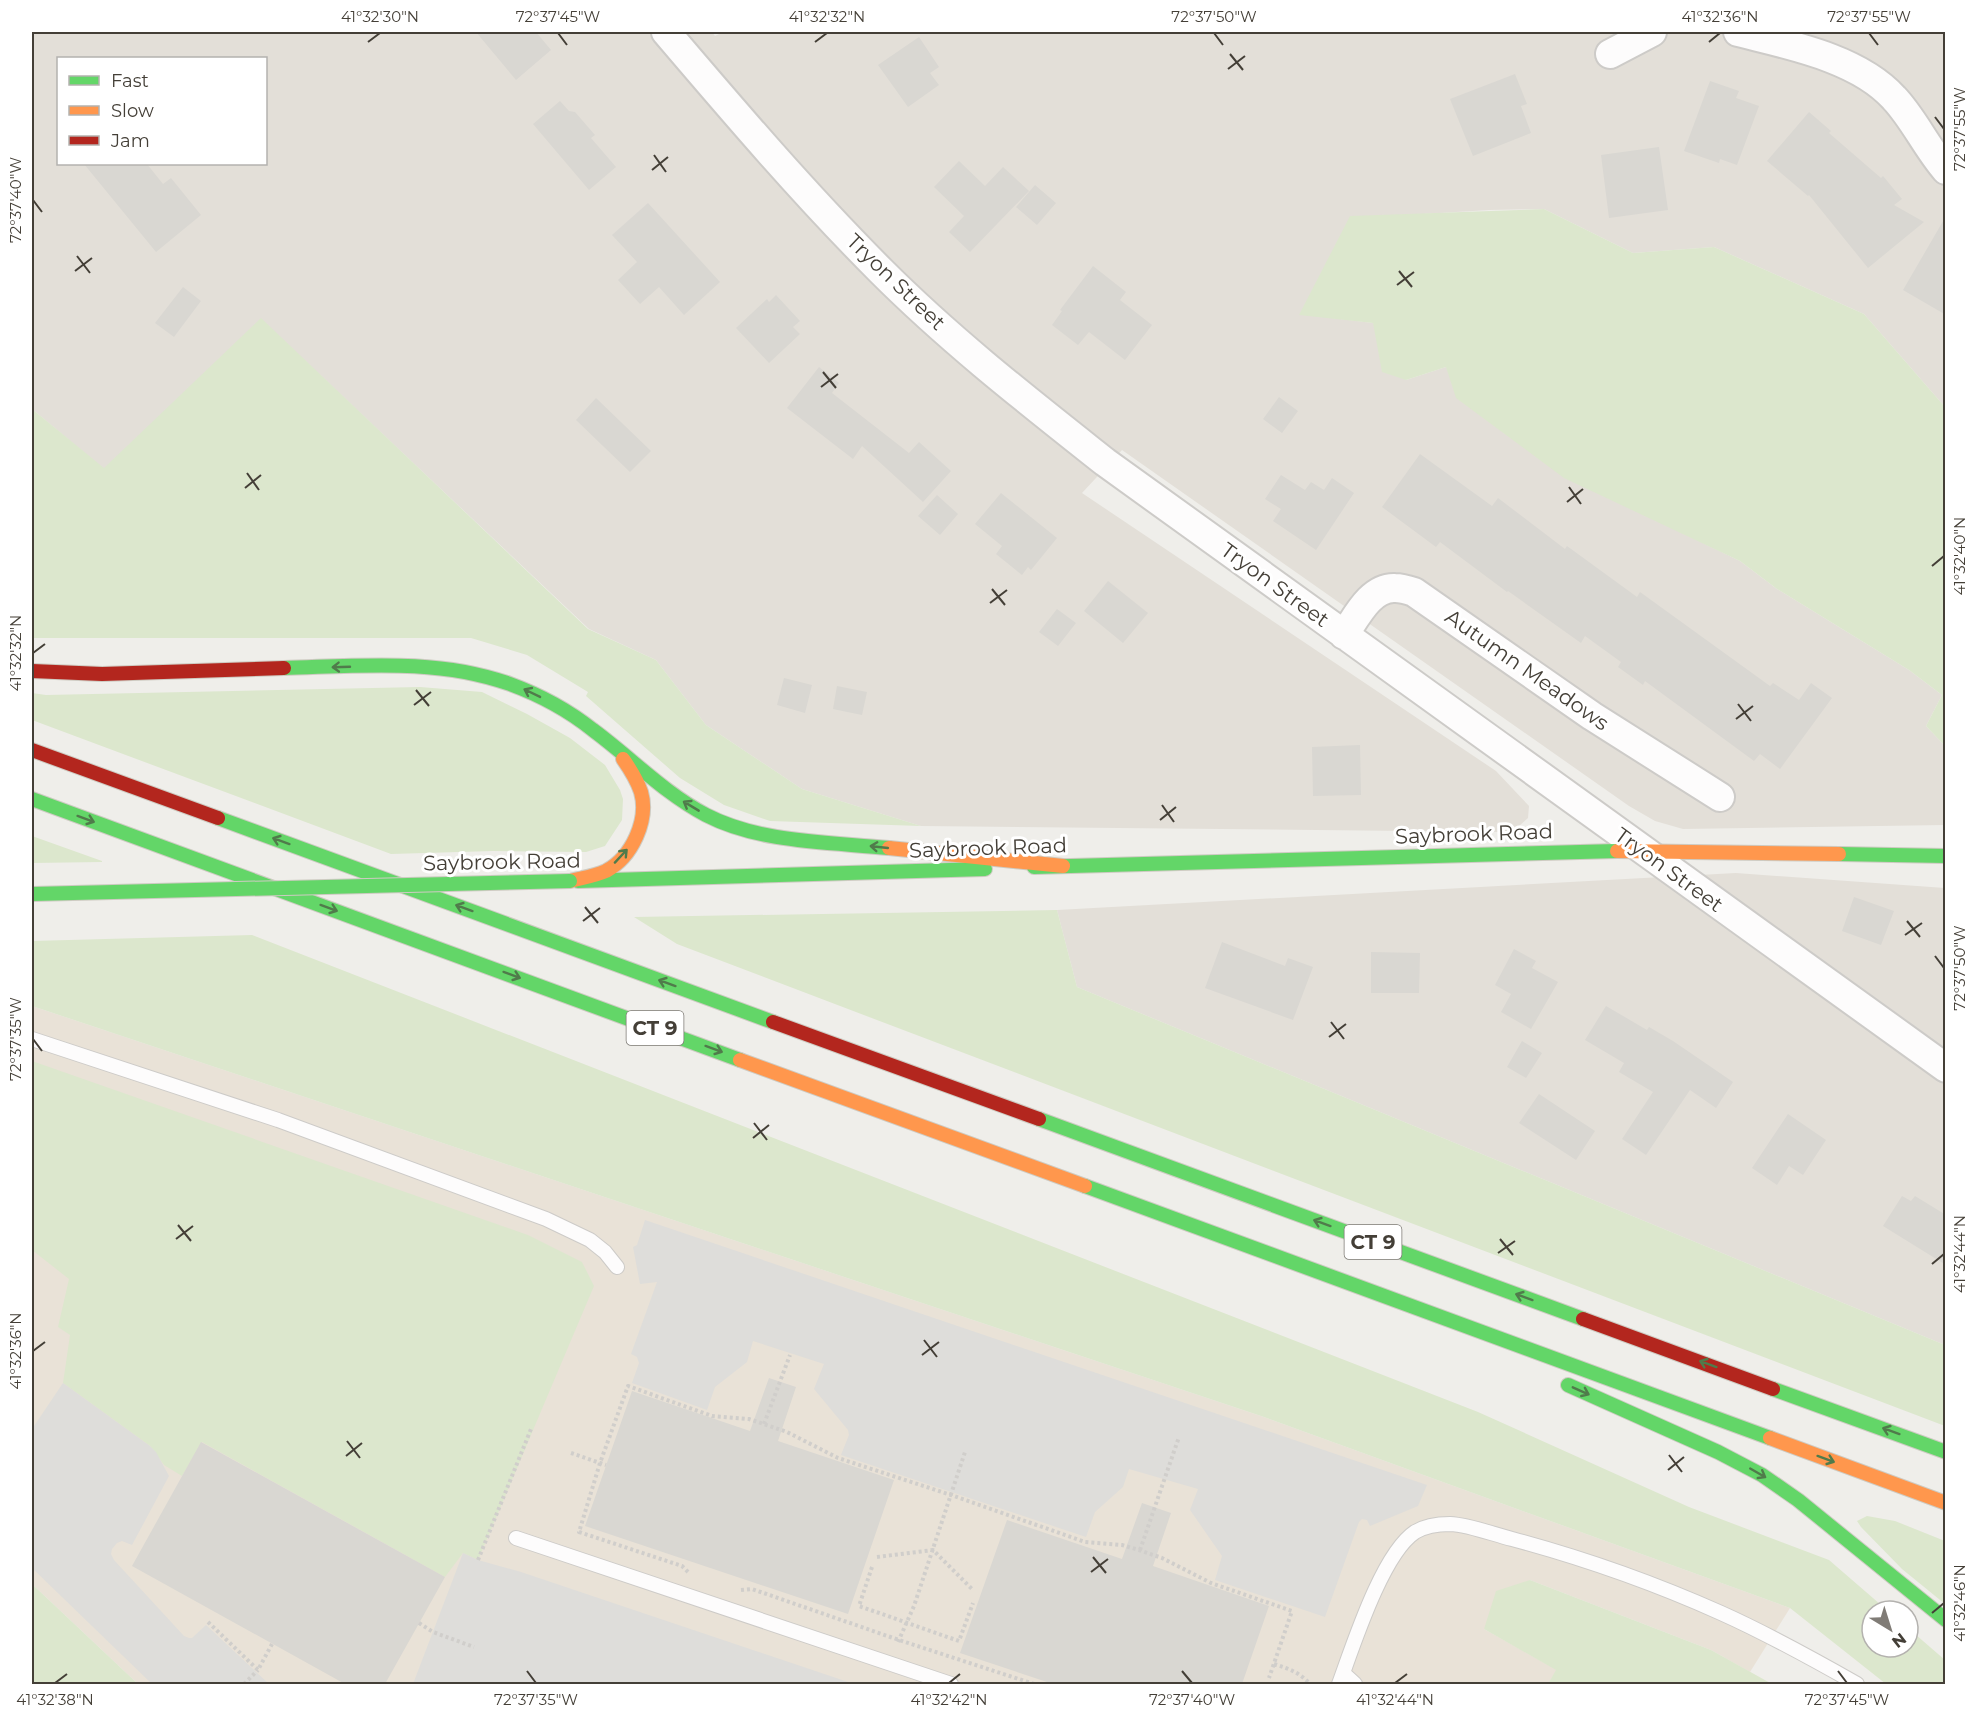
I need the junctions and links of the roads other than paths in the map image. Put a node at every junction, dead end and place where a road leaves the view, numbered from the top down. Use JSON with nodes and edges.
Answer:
{"nodes":[{"id":1,"x":666,"y":32,"type":"edge"},
{"id":2,"x":1652,"y":32,"type":"edge"},
{"id":3,"x":1738,"y":32,"type":"edge"},
{"id":4,"x":1610,"y":54,"type":"dead end"},
{"id":5,"x":1946,"y":170,"type":"edge"},
{"id":6,"x":1344,"y":635,"type":"junction"},
{"id":7,"x":32,"y":671,"type":"edge"},
{"id":8,"x":604,"y":739,"type":"junction"},
{"id":9,"x":32,"y":750,"type":"edge"},
{"id":10,"x":1720,"y":797,"type":"dead end"},
{"id":11,"x":32,"y":799,"type":"edge"},
{"id":12,"x":1641,"y":850,"type":"junction"},
{"id":13,"x":1946,"y":856,"type":"edge"},
{"id":14,"x":1063,"y":866,"type":"junction"},
{"id":15,"x":570,"y":881,"type":"junction"},
{"id":16,"x":32,"y":894,"type":"edge"},
{"id":17,"x":32,"y":1039,"type":"edge"},
{"id":18,"x":1946,"y":1068,"type":"edge"},
{"id":19,"x":1278,"y":1256,"type":"junction"},
{"id":20,"x":617,"y":1267,"type":"dead end"},
{"id":21,"x":1482,"y":1347,"type":"dead end"},
{"id":22,"x":1557,"y":1380,"type":"dead end"},
{"id":23,"x":1946,"y":1452,"type":"edge"},
{"id":24,"x":1946,"y":1503,"type":"edge"},
{"id":25,"x":516,"y":1538,"type":"dead end"},
{"id":26,"x":1946,"y":1620,"type":"edge"},
{"id":27,"x":1341,"y":1679,"type":"edge"},
{"id":28,"x":951,"y":1684,"type":"edge"},
{"id":29,"x":1355,"y":1684,"type":"edge"},
{"id":30,"x":1857,"y":1684,"type":"edge"}],
"edges":[{"from":1,"to":6,"type":"street","name":"Tryon Street"},
{"from":2,"to":4,"type":"street"},
{"from":3,"to":5,"type":"street"},
{"from":6,"to":10,"type":"street","name":"Autumn Meadows"},
{"from":6,"to":12,"type":"street","name":"Tryon Street"},
{"from":8,"to":7,"type":"main road","one_way":true},
{"from":14,"to":8,"type":"main road","one_way":true},
{"from":15,"to":8,"type":"main road","one_way":true},
{"from":23,"to":9,"type":"main road","number":"CT 9","one_way":true},
{"from":11,"to":19,"type":"main road","number":"CT 9","one_way":true},
{"from":12,"to":13,"type":"main road","name":"Saybrook Road"},
{"from":12,"to":14,"type":"main road","name":"Saybrook Road"},
{"from":12,"to":18,"type":"street","name":"Tryon Street"},
{"from":14,"to":15,"type":"main road","name":"Saybrook Road"},
{"from":15,"to":16,"type":"main road","name":"Saybrook Road","bridge":true},
{"from":17,"to":20,"type":"lane"},
{"from":19,"to":21,"type":"main road"},
{"from":19,"to":24,"type":"main road","number":"CT 9","one_way":true},
{"from":22,"to":26,"type":"main road","one_way":true},
{"from":25,"to":28,"type":"lane"},
{"from":27,"to":29,"type":"lane"},
{"from":27,"to":30,"type":"lane"}]}
